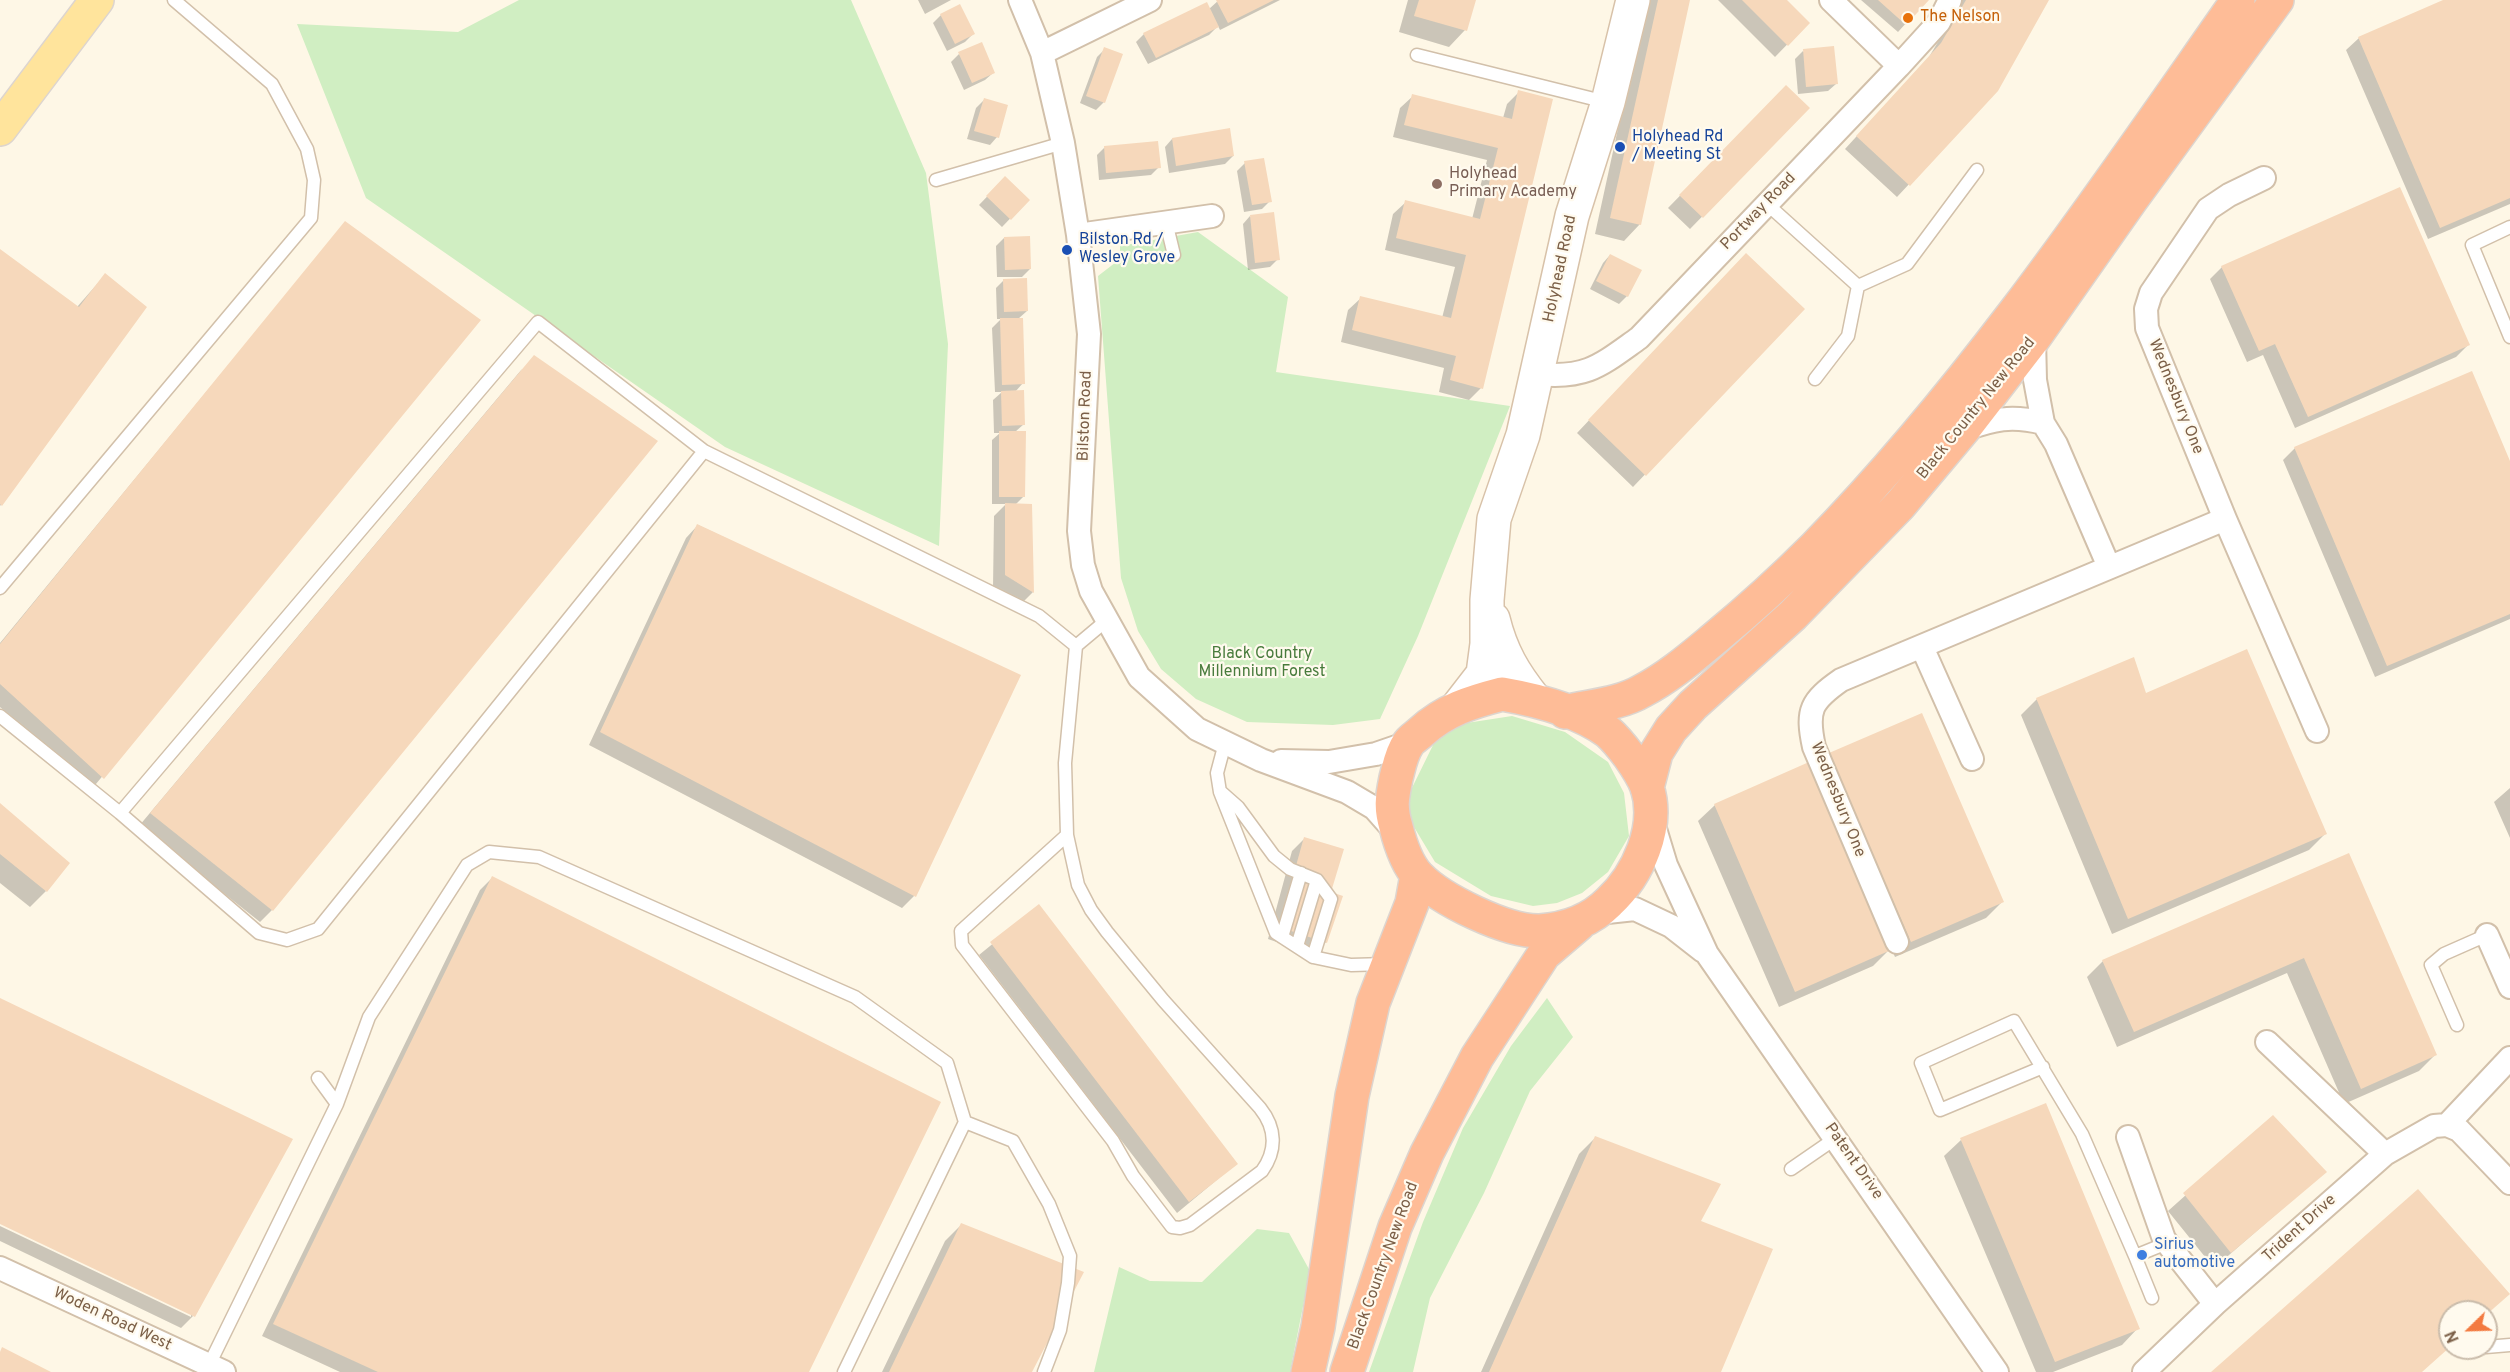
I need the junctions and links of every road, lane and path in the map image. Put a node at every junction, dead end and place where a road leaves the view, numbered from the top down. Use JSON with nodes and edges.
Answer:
{"nodes":[{"id":1,"x":174,"y":0,"type":"edge"},
{"id":2,"x":1020,"y":0,"type":"edge"},
{"id":3,"x":1150,"y":0,"type":"edge"},
{"id":4,"x":1633,"y":0,"type":"edge"},
{"id":5,"x":1831,"y":0,"type":"edge"},
{"id":6,"x":1950,"y":0,"type":"edge"},
{"id":7,"x":2238,"y":0,"type":"edge"},
{"id":8,"x":2277,"y":0,"type":"edge"},
{"id":9,"x":91,"y":2,"type":"edge"},
{"id":10,"x":1042,"y":53,"type":"junction"},
{"id":11,"x":1417,"y":55,"type":"dead end"},
{"id":12,"x":1899,"y":66,"type":"junction"},
{"id":13,"x":1608,"y":102,"type":"junction"},
{"id":14,"x":0,"y":129,"type":"edge"},
{"id":15,"x":1063,"y":143,"type":"junction"},
{"id":16,"x":1977,"y":170,"type":"dead end"},
{"id":17,"x":2264,"y":178,"type":"dead end"},
{"id":18,"x":936,"y":180,"type":"dead end"},
{"id":19,"x":1767,"y":204,"type":"junction"},
{"id":20,"x":1212,"y":216,"type":"dead end"},
{"id":21,"x":1166,"y":222,"type":"junction"},
{"id":22,"x":2510,"y":227,"type":"edge"},
{"id":23,"x":1078,"y":235,"type":"junction"},
{"id":24,"x":1174,"y":255,"type":"dead end"},
{"id":25,"x":1858,"y":286,"type":"junction"},
{"id":26,"x":2510,"y":337,"type":"edge"},
{"id":27,"x":2034,"y":338,"type":"junction"},
{"id":28,"x":1538,"y":374,"type":"junction"},
{"id":29,"x":1815,"y":379,"type":"dead end"},
{"id":30,"x":2043,"y":423,"type":"junction"},
{"id":31,"x":1963,"y":430,"type":"junction"},
{"id":32,"x":704,"y":451,"type":"junction"},
{"id":33,"x":2225,"y":519,"type":"junction"},
{"id":34,"x":2109,"y":567,"type":"junction"},
{"id":35,"x":4,"y":574,"type":"edge"},
{"id":36,"x":1488,"y":587,"type":"junction"},
{"id":37,"x":0,"y":588,"type":"edge"},
{"id":38,"x":1107,"y":620,"type":"junction"},
{"id":39,"x":1076,"y":646,"type":"junction"},
{"id":40,"x":1922,"y":647,"type":"junction"},
{"id":41,"x":1535,"y":700,"type":"junction"},
{"id":42,"x":1459,"y":705,"type":"junction"},
{"id":43,"x":1565,"y":712,"type":"junction"},
{"id":44,"x":0,"y":716,"type":"edge"},
{"id":45,"x":2317,"y":731,"type":"dead end"},
{"id":46,"x":1224,"y":742,"type":"junction"},
{"id":47,"x":1408,"y":743,"type":"junction"},
{"id":48,"x":1972,"y":759,"type":"dead end"},
{"id":49,"x":1262,"y":760,"type":"junction"},
{"id":50,"x":1220,"y":792,"type":"junction"},
{"id":51,"x":1649,"y":800,"type":"junction"},
{"id":52,"x":120,"y":813,"type":"junction"},
{"id":53,"x":1398,"y":834,"type":"junction"},
{"id":54,"x":1067,"y":835,"type":"junction"},
{"id":55,"x":1300,"y":873,"type":"junction"},
{"id":56,"x":1417,"y":875,"type":"junction"},
{"id":57,"x":1317,"y":880,"type":"junction"},
{"id":58,"x":1589,"y":918,"type":"junction"},
{"id":59,"x":2487,"y":935,"type":"joint"},
{"id":60,"x":1282,"y":937,"type":"junction"},
{"id":61,"x":1897,"y":942,"type":"dead end"},
{"id":62,"x":1297,"y":946,"type":"junction"},
{"id":63,"x":1707,"y":954,"type":"junction"},
{"id":64,"x":1313,"y":957,"type":"junction"},
{"id":65,"x":1390,"y":963,"type":"junction"},
{"id":66,"x":2510,"y":987,"type":"edge"},
{"id":67,"x":2457,"y":1025,"type":"dead end"},
{"id":68,"x":2266,"y":1042,"type":"dead end"},
{"id":69,"x":2510,"y":1058,"type":"edge"},
{"id":70,"x":2043,"y":1067,"type":"junction"},
{"id":71,"x":318,"y":1078,"type":"dead end"},
{"id":72,"x":337,"y":1104,"type":"junction"},
{"id":73,"x":965,"y":1122,"type":"junction"},
{"id":74,"x":2447,"y":1125,"type":"junction"},
{"id":75,"x":2128,"y":1137,"type":"dead end"},
{"id":76,"x":1836,"y":1138,"type":"junction"},
{"id":77,"x":2385,"y":1154,"type":"junction"},
{"id":78,"x":1791,"y":1169,"type":"dead end"},
{"id":79,"x":2510,"y":1183,"type":"edge"},
{"id":80,"x":2167,"y":1243,"type":"junction"},
{"id":81,"x":2135,"y":1256,"type":"junction"},
{"id":82,"x":0,"y":1268,"type":"edge"},
{"id":83,"x":2152,"y":1298,"type":"dead end"},
{"id":84,"x":2215,"y":1304,"type":"junction"},
{"id":85,"x":216,"y":1369,"type":"edge"},
{"id":86,"x":844,"y":1372,"type":"edge"},
{"id":87,"x":1044,"y":1372,"type":"edge"},
{"id":88,"x":1308,"y":1372,"type":"edge"},
{"id":89,"x":1347,"y":1372,"type":"edge"},
{"id":90,"x":1997,"y":1372,"type":"edge"},
{"id":91,"x":2144,"y":1372,"type":"edge"}],
"edges":[{"from":1,"to":35,"type":"lane"},
{"from":2,"to":10,"type":"street","name":"Bilston Road"},
{"from":3,"to":10,"type":"street"},
{"from":4,"to":13,"type":"street","name":"Holyhead Road"},
{"from":5,"to":12,"type":"street"},
{"from":6,"to":12,"type":"street","name":"Portway Road"},
{"from":7,"to":43,"type":"highway","name":"Black Country New Road"},
{"from":8,"to":27,"type":"highway","name":"Black Country New Road"},
{"from":9,"to":14,"type":"main road"},
{"from":10,"to":15,"type":"street","name":"Bilston Road"},
{"from":11,"to":13,"type":"lane"},
{"from":12,"to":19,"type":"street","name":"Portway Road"},
{"from":13,"to":28,"type":"street","name":"Holyhead Road"},
{"from":15,"to":18,"type":"lane"},
{"from":15,"to":23,"type":"street","name":"Bilston Road"},
{"from":16,"to":25,"type":"lane"},
{"from":17,"to":33,"type":"street","name":"Wednesbury One"},
{"from":19,"to":25,"type":"lane"},
{"from":19,"to":28,"type":"street","name":"Portway Road"},
{"from":20,"to":21,"type":"street"},
{"from":21,"to":23,"type":"street"},
{"from":21,"to":24,"type":"lane"},
{"from":22,"to":26,"type":"lane"},
{"from":23,"to":38,"type":"street","name":"Bilston Road"},
{"from":25,"to":29,"type":"lane"},
{"from":27,"to":30,"type":"street"},
{"from":27,"to":31,"type":"highway","name":"Black Country New Road"},
{"from":28,"to":36,"type":"street","name":"Holyhead Road"},
{"from":30,"to":31,"type":"street"},
{"from":30,"to":34,"type":"street"},
{"from":31,"to":51,"type":"highway","name":"Black Country New Road"},
{"from":32,"to":39,"type":"lane"},
{"from":32,"to":52,"type":"lane"},
{"from":32,"to":52,"type":"lane"},
{"from":33,"to":34,"type":"street","name":"Wednesbury One"},
{"from":33,"to":45,"type":"street","name":"Wednesbury One"},
{"from":34,"to":40,"type":"street","name":"Wednesbury One"},
{"from":35,"to":37,"type":"lane"},
{"from":36,"to":41,"type":"street"},
{"from":36,"to":42,"type":"street","name":"Holyhead Road"},
{"from":38,"to":39,"type":"lane"},
{"from":38,"to":46,"type":"street","name":"Bilston Road"},
{"from":39,"to":54,"type":"lane"},
{"from":40,"to":48,"type":"street"},
{"from":40,"to":61,"type":"street","name":"Wednesbury One"},
{"from":41,"to":42,"type":"highway"},
{"from":41,"to":43,"type":"highway"},
{"from":42,"to":47,"type":"highway"},
{"from":43,"to":51,"type":"highway"},
{"from":44,"to":52,"type":"lane"},
{"from":46,"to":49,"type":"street","name":"Bilston Road"},
{"from":46,"to":50,"type":"lane"},
{"from":47,"to":49,"type":"street","name":"Bilston Road"},
{"from":47,"to":53,"type":"highway"},
{"from":49,"to":53,"type":"street","name":"Bilston Road"},
{"from":50,"to":55,"type":"lane"},
{"from":50,"to":60,"type":"lane"},
{"from":51,"to":58,"type":"highway","name":"Black Country New Road"},
{"from":51,"to":63,"type":"street","name":"Patent Drive"},
{"from":53,"to":56,"type":"highway"},
{"from":54,"to":54,"type":"lane"},
{"from":55,"to":57,"type":"lane"},
{"from":55,"to":60,"type":"lane"},
{"from":56,"to":58,"type":"highway"},
{"from":56,"to":65,"type":"highway"},
{"from":57,"to":62,"type":"lane"},
{"from":57,"to":64,"type":"lane"},
{"from":58,"to":63,"type":"street","name":"Patent Drive"},
{"from":58,"to":89,"type":"highway","name":"Black Country New Road"},
{"from":59,"to":66,"type":"street"},
{"from":59,"to":67,"type":"lane"},
{"from":60,"to":62,"type":"lane"},
{"from":62,"to":64,"type":"lane"},
{"from":63,"to":76,"type":"street","name":"Patent Drive"},
{"from":64,"to":65,"type":"lane"},
{"from":65,"to":88,"type":"highway"},
{"from":68,"to":77,"type":"street"},
{"from":69,"to":74,"type":"street","name":"Trident Drive"},
{"from":70,"to":70,"type":"lane"},
{"from":70,"to":81,"type":"lane"},
{"from":71,"to":72,"type":"lane"},
{"from":72,"to":73,"type":"lane"},
{"from":72,"to":85,"type":"lane"},
{"from":73,"to":86,"type":"lane"},
{"from":73,"to":87,"type":"lane"},
{"from":74,"to":77,"type":"street","name":"Trident Drive"},
{"from":74,"to":79,"type":"street"},
{"from":75,"to":80,"type":"street"},
{"from":76,"to":78,"type":"lane"},
{"from":76,"to":90,"type":"street","name":"Patent Drive"},
{"from":77,"to":84,"type":"street","name":"Trident Drive"},
{"from":80,"to":81,"type":"lane"},
{"from":80,"to":84,"type":"street"},
{"from":81,"to":83,"type":"lane"},
{"from":82,"to":85,"type":"street","name":"Woden Road West"},
{"from":84,"to":91,"type":"street","name":"Trident Drive"}]}
